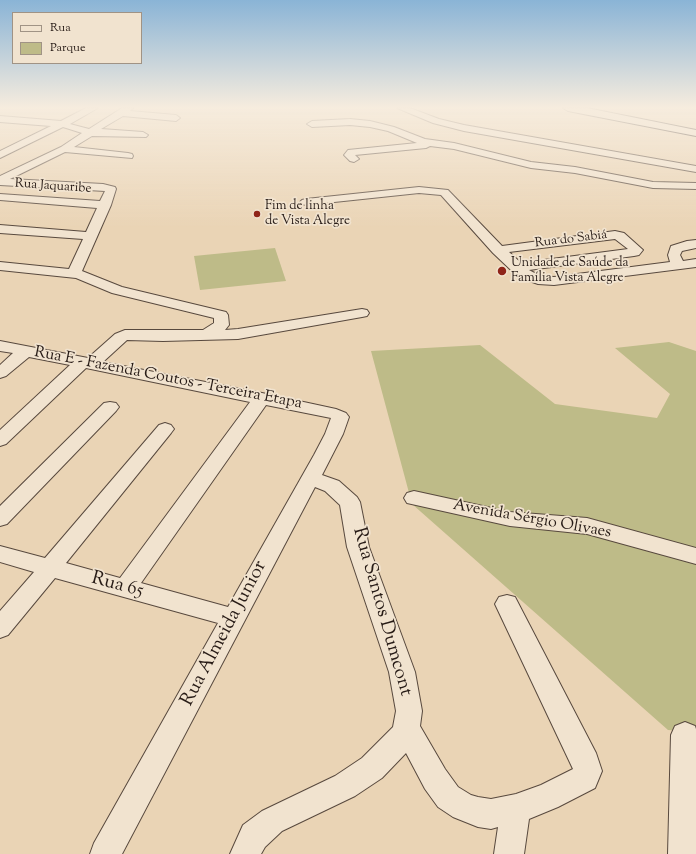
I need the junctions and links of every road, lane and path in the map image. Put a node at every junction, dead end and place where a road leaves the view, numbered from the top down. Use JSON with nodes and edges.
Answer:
{"nodes":[{"id":1,"x":14,"y":148,"type":"edge"},
{"id":2,"x":395,"y":148,"type":"edge"},
{"id":3,"x":462,"y":148,"type":"edge"},
{"id":4,"x":576,"y":148,"type":"edge"},
{"id":5,"x":64,"y":149,"type":"joint"},
{"id":6,"x":0,"y":155,"type":"edge"},
{"id":7,"x":128,"y":156,"type":"dead end"},
{"id":8,"x":354,"y":159,"type":"dead end"},
{"id":9,"x":696,"y":169,"type":"edge"},
{"id":10,"x":0,"y":170,"type":"edge"},
{"id":11,"x":18,"y":172,"type":"junction"},
{"id":12,"x":42,"y":173,"type":"dead end"},
{"id":13,"x":56,"y":174,"type":"dead end"},
{"id":14,"x":0,"y":181,"type":"edge"},
{"id":15,"x":104,"y":183,"type":"junction"},
{"id":16,"x":696,"y":186,"type":"edge"},
{"id":17,"x":0,"y":197,"type":"edge"},
{"id":18,"x":306,"y":202,"type":"dead end"},
{"id":19,"x":105,"y":205,"type":"junction"},
{"id":20,"x":0,"y":230,"type":"edge"},
{"id":21,"x":91,"y":236,"type":"junction"},
{"id":22,"x":696,"y":244,"type":"edge"},
{"id":23,"x":498,"y":250,"type":"junction"},
{"id":24,"x":696,"y":262,"type":"edge"},
{"id":25,"x":678,"y":265,"type":"junction"},
{"id":26,"x":0,"y":266,"type":"edge"},
{"id":27,"x":517,"y":268,"type":"junction"},
{"id":28,"x":74,"y":273,"type":"junction"},
{"id":29,"x":362,"y":313,"type":"dead end"},
{"id":30,"x":206,"y":335,"type":"junction"},
{"id":31,"x":0,"y":346,"type":"edge"},
{"id":32,"x":26,"y":351,"type":"junction"},
{"id":33,"x":87,"y":363,"type":"junction"},
{"id":34,"x":0,"y":373,"type":"edge"},
{"id":35,"x":262,"y":398,"type":"junction"},
{"id":36,"x":110,"y":407,"type":"dead end"},
{"id":37,"x":336,"y":414,"type":"joint"},
{"id":38,"x":165,"y":429,"type":"dead end"},
{"id":39,"x":0,"y":440,"type":"edge"},
{"id":40,"x":309,"y":478,"type":"junction"},
{"id":41,"x":414,"y":498,"type":"dead end"},
{"id":42,"x":0,"y":519,"type":"edge"},
{"id":43,"x":0,"y":554,"type":"edge"},
{"id":44,"x":696,"y":556,"type":"edge"},
{"id":45,"x":50,"y":568,"type":"junction"},
{"id":46,"x":125,"y":588,"type":"junction"},
{"id":47,"x":507,"y":604,"type":"dead end"},
{"id":48,"x":234,"y":618,"type":"junction"},
{"id":49,"x":0,"y":628,"type":"edge"},
{"id":50,"x":406,"y":728,"type":"junction"},
{"id":51,"x":685,"y":735,"type":"dead end"},
{"id":52,"x":516,"y":809,"type":"junction"},
{"id":53,"x":105,"y":854,"type":"edge"},
{"id":54,"x":245,"y":854,"type":"edge"},
{"id":55,"x":509,"y":854,"type":"edge"},
{"id":56,"x":683,"y":854,"type":"edge"}],
"edges":[{"from":1,"to":6,"type":"street"},
{"from":2,"to":8,"type":"street"},
{"from":3,"to":16,"type":"street"},
{"from":4,"to":9,"type":"street"},
{"from":5,"to":7,"type":"street"},
{"from":5,"to":11,"type":"street"},
{"from":10,"to":11,"type":"street"},
{"from":11,"to":12,"type":"street"},
{"from":11,"to":14,"type":"street"},
{"from":13,"to":15,"type":"street"},
{"from":14,"to":15,"type":"street"},
{"from":15,"to":19,"type":"street"},
{"from":17,"to":19,"type":"street","name":"Rua Jaquaribe"},
{"from":18,"to":23,"type":"street","name":"Rua do Sabiá"},
{"from":19,"to":21,"type":"street"},
{"from":20,"to":21,"type":"street"},
{"from":21,"to":28,"type":"street"},
{"from":22,"to":25,"type":"street"},
{"from":23,"to":27,"type":"street","name":"Rua do Sabiá"},
{"from":23,"to":27,"type":"street","name":"Rua do Sabiá"},
{"from":24,"to":25,"type":"street"},
{"from":25,"to":27,"type":"street","name":"Rua do Sabiá"},
{"from":26,"to":28,"type":"street"},
{"from":28,"to":30,"type":"street"},
{"from":29,"to":30,"type":"street"},
{"from":30,"to":33,"type":"street"},
{"from":31,"to":32,"type":"street","name":"Rua E - Fazenda Coutos - Terceira Etapa"},
{"from":32,"to":33,"type":"street","name":"Rua E - Fazenda Coutos - Terceira Etapa"},
{"from":32,"to":34,"type":"street"},
{"from":33,"to":35,"type":"street","name":"Rua E - Fazenda Coutos - Terceira Etapa"},
{"from":33,"to":39,"type":"street"},
{"from":35,"to":37,"type":"street","name":"Rua E - Fazenda Coutos - Terceira Etapa"},
{"from":35,"to":46,"type":"street"},
{"from":36,"to":42,"type":"street"},
{"from":37,"to":40,"type":"street","name":"Rua Almeida Junior"},
{"from":38,"to":45,"type":"street"},
{"from":40,"to":48,"type":"street","name":"Rua Almeida Junior"},
{"from":40,"to":50,"type":"street","name":"Rua Santos Dumcont"},
{"from":41,"to":44,"type":"street","name":"Avenida Sérgio Olivaes"},
{"from":43,"to":45,"type":"street","name":"Rua 65"},
{"from":45,"to":46,"type":"street","name":"Rua 65"},
{"from":45,"to":49,"type":"street"},
{"from":46,"to":48,"type":"street","name":"Rua 65"},
{"from":47,"to":52,"type":"street"},
{"from":48,"to":53,"type":"street","name":"Rua Almeida Junior"},
{"from":50,"to":52,"type":"street"},
{"from":50,"to":54,"type":"street","name":"Rua Santos Dumcont"},
{"from":51,"to":56,"type":"street"},
{"from":52,"to":55,"type":"street"}]}
